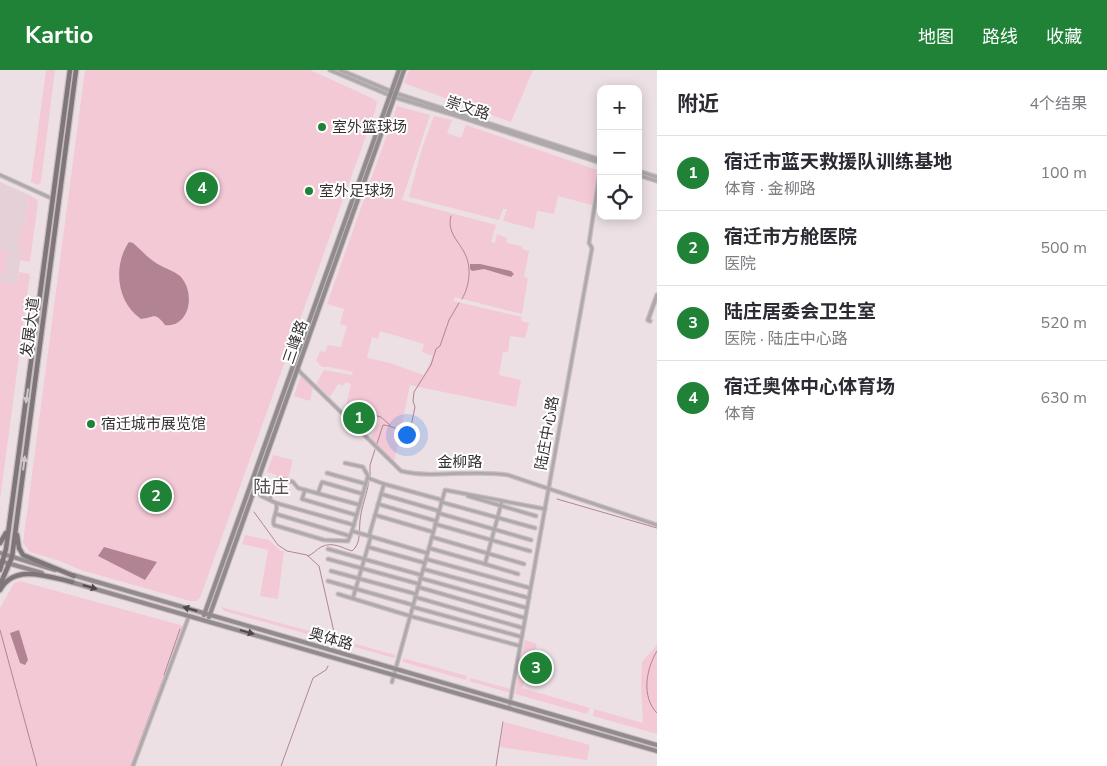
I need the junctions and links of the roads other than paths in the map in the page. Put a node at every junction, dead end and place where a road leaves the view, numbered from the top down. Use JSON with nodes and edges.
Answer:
{"nodes":[{"id":1,"x":70,"y":70,"type":"edge"},
{"id":2,"x":76,"y":70,"type":"edge"},
{"id":3,"x":330,"y":70,"type":"edge"},
{"id":4,"x":340,"y":70,"type":"edge"},
{"id":5,"x":399,"y":70,"type":"edge"},
{"id":6,"x":404,"y":70,"type":"edge"},
{"id":7,"x":393,"y":94,"type":"junction"},
{"id":8,"x":597,"y":161,"type":"edge"},
{"id":9,"x":642,"y":174,"type":"edge"},
{"id":10,"x":0,"y":175,"type":"edge"},
{"id":11,"x":599,"y":175,"type":"edge"},
{"id":12,"x":657,"y":179,"type":"edge"},
{"id":13,"x":53,"y":199,"type":"junction"},
{"id":14,"x":657,"y":295,"type":"edge"},
{"id":15,"x":657,"y":300,"type":"edge"},
{"id":16,"x":298,"y":368,"type":"junction"},
{"id":17,"x":345,"y":463,"type":"dead end"},
{"id":18,"x":327,"y":473,"type":"dead end"},
{"id":19,"x":368,"y":478,"type":"junction"},
{"id":20,"x":366,"y":484,"type":"junction"},
{"id":21,"x":384,"y":484,"type":"junction"},
{"id":22,"x":275,"y":485,"type":"junction"},
{"id":23,"x":548,"y":488,"type":"junction"},
{"id":24,"x":252,"y":489,"type":"junction"},
{"id":25,"x":260,"y":490,"type":"junction"},
{"id":26,"x":305,"y":490,"type":"junction"},
{"id":27,"x":318,"y":493,"type":"junction"},
{"id":28,"x":363,"y":494,"type":"junction"},
{"id":29,"x":381,"y":494,"type":"junction"},
{"id":30,"x":467,"y":494,"type":"junction"},
{"id":31,"x":270,"y":499,"type":"junction"},
{"id":32,"x":442,"y":501,"type":"junction"},
{"id":33,"x":502,"y":501,"type":"junction"},
{"id":34,"x":276,"y":503,"type":"junction"},
{"id":35,"x":378,"y":504,"type":"junction"},
{"id":36,"x":360,"y":505,"type":"junction"},
{"id":37,"x":500,"y":506,"type":"junction"},
{"id":38,"x":545,"y":509,"type":"junction"},
{"id":39,"x":12,"y":510,"type":"junction"},
{"id":40,"x":18,"y":511,"type":"junction"},
{"id":41,"x":439,"y":512,"type":"junction"},
{"id":42,"x":276,"y":514,"type":"junction"},
{"id":43,"x":357,"y":515,"type":"junction"},
{"id":44,"x":375,"y":515,"type":"junction"},
{"id":45,"x":536,"y":516,"type":"dead end"},
{"id":46,"x":497,"y":518,"type":"junction"},
{"id":47,"x":436,"y":523,"type":"junction"},
{"id":48,"x":657,"y":525,"type":"edge"},
{"id":49,"x":354,"y":526,"type":"junction"},
{"id":50,"x":535,"y":528,"type":"dead end"},
{"id":51,"x":494,"y":529,"type":"junction"},
{"id":52,"x":352,"y":530,"type":"junction"},
{"id":53,"x":433,"y":532,"type":"junction"},
{"id":54,"x":350,"y":536,"type":"junction"},
{"id":55,"x":370,"y":536,"type":"junction"},
{"id":56,"x":432,"y":537,"type":"junction"},
{"id":57,"x":491,"y":540,"type":"junction"},
{"id":58,"x":531,"y":540,"type":"dead end"},
{"id":59,"x":0,"y":543,"type":"edge"},
{"id":60,"x":368,"y":547,"type":"junction"},
{"id":61,"x":429,"y":548,"type":"junction"},
{"id":62,"x":328,"y":549,"type":"dead end"},
{"id":63,"x":530,"y":551,"type":"dead end"},
{"id":64,"x":428,"y":553,"type":"junction"},
{"id":65,"x":488,"y":553,"type":"junction"},
{"id":66,"x":3,"y":554,"type":"edge"},
{"id":67,"x":12,"y":558,"type":"junction"},
{"id":68,"x":328,"y":559,"type":"dead end"},
{"id":69,"x":365,"y":559,"type":"junction"},
{"id":70,"x":426,"y":559,"type":"junction"},
{"id":71,"x":2,"y":562,"type":"edge"},
{"id":72,"x":425,"y":563,"type":"junction"},
{"id":73,"x":10,"y":564,"type":"junction"},
{"id":74,"x":484,"y":564,"type":"junction"},
{"id":75,"x":524,"y":564,"type":"dead end"},
{"id":76,"x":362,"y":568,"type":"junction"},
{"id":77,"x":423,"y":568,"type":"junction"},
{"id":78,"x":0,"y":570,"type":"edge"},
{"id":79,"x":331,"y":570,"type":"dead end"},
{"id":80,"x":518,"y":574,"type":"dead end"},
{"id":81,"x":74,"y":576,"type":"junction"},
{"id":82,"x":421,"y":576,"type":"junction"},
{"id":83,"x":359,"y":578,"type":"junction"},
{"id":84,"x":328,"y":581,"type":"dead end"},
{"id":85,"x":72,"y":582,"type":"junction"},
{"id":86,"x":0,"y":585,"type":"edge"},
{"id":87,"x":418,"y":586,"type":"junction"},
{"id":88,"x":531,"y":588,"type":"junction"},
{"id":89,"x":356,"y":589,"type":"junction"},
{"id":90,"x":0,"y":590,"type":"edge"},
{"id":91,"x":338,"y":594,"type":"dead end"},
{"id":92,"x":416,"y":596,"type":"junction"},
{"id":93,"x":353,"y":598,"type":"junction"},
{"id":94,"x":529,"y":598,"type":"junction"},
{"id":95,"x":413,"y":606,"type":"junction"},
{"id":96,"x":527,"y":608,"type":"junction"},
{"id":97,"x":207,"y":614,"type":"junction"},
{"id":98,"x":189,"y":616,"type":"junction"},
{"id":99,"x":410,"y":616,"type":"junction"},
{"id":100,"x":525,"y":618,"type":"junction"},
{"id":101,"x":202,"y":620,"type":"junction"},
{"id":102,"x":207,"y":621,"type":"junction"},
{"id":103,"x":523,"y":628,"type":"junction"},
{"id":104,"x":522,"y":638,"type":"junction"},
{"id":105,"x":520,"y":646,"type":"junction"},
{"id":106,"x":395,"y":669,"type":"junction"},
{"id":107,"x":394,"y":675,"type":"junction"},
{"id":108,"x":392,"y":682,"type":"dead end"},
{"id":109,"x":510,"y":702,"type":"junction"},
{"id":110,"x":509,"y":708,"type":"junction"},
{"id":111,"x":657,"y":745,"type":"edge"},
{"id":112,"x":657,"y":751,"type":"edge"},
{"id":113,"x":133,"y":766,"type":"edge"}],
"edges":[{"from":1,"to":13,"type":"main road","name":"发展大道"},
{"from":40,"to":2,"type":"main road","name":"发展大道","one_way":true},
{"from":3,"to":7,"type":"street","name":"崇文路"},
{"from":4,"to":7,"type":"street","name":"崇文路"},
{"from":5,"to":7,"type":"main road","name":"三峰路"},
{"from":6,"to":7,"type":"main road","name":"三峰路"},
{"from":7,"to":8,"type":"street","name":"崇文路"},
{"from":7,"to":16,"type":"main road","name":"三峰路"},
{"from":7,"to":24,"type":"main road","name":"三峰路"},
{"from":9,"to":12,"type":"street"},
{"from":10,"to":13,"type":"street"},
{"from":11,"to":23,"type":"street","name":"陆庄中心路"},
{"from":13,"to":39,"type":"main road","name":"发展大道","one_way":true},
{"from":14,"to":15,"type":"street"},
{"from":16,"to":23,"type":"street","name":"金柳路"},
{"from":16,"to":24,"type":"main road","name":"三峰路"},
{"from":17,"to":19,"type":"street"},
{"from":18,"to":20,"type":"street"},
{"from":19,"to":20,"type":"street"},
{"from":19,"to":21,"type":"street"},
{"from":20,"to":28,"type":"street"},
{"from":21,"to":29,"type":"street"},
{"from":21,"to":32,"type":"street"},
{"from":22,"to":25,"type":"street"},
{"from":22,"to":26,"type":"street"},
{"from":22,"to":31,"type":"street"},
{"from":23,"to":38,"type":"street","name":"陆庄中心路"},
{"from":23,"to":48,"type":"street","name":"金柳路"},
{"from":24,"to":25,"type":"street"},
{"from":24,"to":97,"type":"main road","name":"三峰路"},
{"from":25,"to":31,"type":"street"},
{"from":26,"to":27,"type":"street"},
{"from":26,"to":43,"type":"street"},
{"from":27,"to":28,"type":"street"},
{"from":27,"to":36,"type":"street"},
{"from":28,"to":36,"type":"street"},
{"from":29,"to":35,"type":"street"},
{"from":29,"to":41,"type":"street"},
{"from":30,"to":32,"type":"street"},
{"from":30,"to":33,"type":"street"},
{"from":30,"to":37,"type":"street"},
{"from":31,"to":34,"type":"street"},
{"from":32,"to":41,"type":"street"},
{"from":32,"to":46,"type":"street"},
{"from":33,"to":37,"type":"street"},
{"from":33,"to":38,"type":"street"},
{"from":34,"to":42,"type":"street"},
{"from":34,"to":49,"type":"street"},
{"from":35,"to":44,"type":"street"},
{"from":35,"to":47,"type":"street"},
{"from":36,"to":43,"type":"street"},
{"from":37,"to":45,"type":"street"},
{"from":37,"to":46,"type":"street"},
{"from":38,"to":88,"type":"street","name":"陆庄中心路"},
{"from":39,"to":59,"type":"main road"},
{"from":39,"to":66,"type":"main road","name":"发展大道"},
{"from":40,"to":67,"type":"main road","name":"发展大道"},
{"from":40,"to":81,"type":"main road"},
{"from":41,"to":47,"type":"street"},
{"from":41,"to":51,"type":"street"},
{"from":42,"to":54,"type":"street"},
{"from":42,"to":54,"type":"street"},
{"from":43,"to":49,"type":"street"},
{"from":44,"to":53,"type":"street"},
{"from":44,"to":55,"type":"street"},
{"from":46,"to":50,"type":"street"},
{"from":46,"to":51,"type":"street"},
{"from":47,"to":53,"type":"street"},
{"from":47,"to":57,"type":"street"},
{"from":49,"to":52,"type":"street"},
{"from":51,"to":57,"type":"street"},
{"from":51,"to":58,"type":"street"},
{"from":52,"to":54,"type":"street"},
{"from":52,"to":55,"type":"street"},
{"from":53,"to":56,"type":"street"},
{"from":55,"to":60,"type":"street"},
{"from":55,"to":64,"type":"street"},
{"from":56,"to":61,"type":"street"},
{"from":56,"to":65,"type":"street"},
{"from":57,"to":63,"type":"street"},
{"from":57,"to":65,"type":"street"},
{"from":60,"to":69,"type":"street"},
{"from":60,"to":72,"type":"street"},
{"from":61,"to":64,"type":"street"},
{"from":61,"to":74,"type":"street"},
{"from":62,"to":69,"type":"street"},
{"from":64,"to":70,"type":"street"},
{"from":65,"to":74,"type":"street"},
{"from":65,"to":75,"type":"street"},
{"from":66,"to":67,"type":"main road","name":"奥体路"},
{"from":66,"to":71,"type":"main road","name":"发展大道"},
{"from":67,"to":73,"type":"main road","name":"发展大道"},
{"from":67,"to":81,"type":"main road","name":"奥体路"},
{"from":68,"to":76,"type":"street"},
{"from":69,"to":76,"type":"street"},
{"from":69,"to":82,"type":"street"},
{"from":70,"to":72,"type":"street"},
{"from":70,"to":88,"type":"street"},
{"from":71,"to":73,"type":"main road","name":"奥体路"},
{"from":71,"to":78,"type":"main road","name":"发展大道"},
{"from":72,"to":77,"type":"street"},
{"from":73,"to":85,"type":"main road","name":"奥体路"},
{"from":73,"to":86,"type":"main road","name":"发展大道"},
{"from":74,"to":80,"type":"street"},
{"from":76,"to":83,"type":"street"},
{"from":76,"to":87,"type":"street"},
{"from":77,"to":82,"type":"street"},
{"from":77,"to":94,"type":"street"},
{"from":79,"to":83,"type":"street"},
{"from":97,"to":81,"type":"main road","name":"奥体路","one_way":true},
{"from":82,"to":87,"type":"street"},
{"from":82,"to":96,"type":"street"},
{"from":83,"to":89,"type":"street"},
{"from":83,"to":92,"type":"street"},
{"from":84,"to":89,"type":"street"},
{"from":85,"to":90,"type":"main road"},
{"from":85,"to":98,"type":"main road","name":"奥体路","one_way":true},
{"from":87,"to":92,"type":"street"},
{"from":87,"to":100,"type":"street"},
{"from":88,"to":94,"type":"street","name":"陆庄中心路"},
{"from":89,"to":93,"type":"street"},
{"from":89,"to":95,"type":"street"},
{"from":91,"to":93,"type":"street"},
{"from":92,"to":95,"type":"street"},
{"from":92,"to":103,"type":"street"},
{"from":93,"to":99,"type":"street"},
{"from":94,"to":96,"type":"street","name":"陆庄中心路"},
{"from":95,"to":99,"type":"street"},
{"from":95,"to":104,"type":"street"},
{"from":96,"to":100,"type":"street","name":"陆庄中心路"},
{"from":97,"to":101,"type":"main road","name":"三峰路"},
{"from":97,"to":102,"type":"main road","name":"三峰路"},
{"from":97,"to":106,"type":"main road","name":"奥体路"},
{"from":98,"to":101,"type":"main road","name":"奥体路"},
{"from":98,"to":113,"type":"street"},
{"from":99,"to":105,"type":"street"},
{"from":99,"to":106,"type":"street"},
{"from":100,"to":103,"type":"street","name":"陆庄中心路"},
{"from":101,"to":102,"type":"main road","name":"奥体路"},
{"from":102,"to":107,"type":"main road","name":"奥体路","one_way":true},
{"from":103,"to":104,"type":"street","name":"陆庄中心路"},
{"from":104,"to":105,"type":"street","name":"陆庄中心路"},
{"from":105,"to":109,"type":"street","name":"陆庄中心路"},
{"from":106,"to":107,"type":"street"},
{"from":106,"to":109,"type":"main road","name":"奥体路"},
{"from":107,"to":108,"type":"street"},
{"from":107,"to":110,"type":"main road","name":"奥体路"},
{"from":109,"to":110,"type":"street","name":"陆庄中心路"},
{"from":109,"to":111,"type":"main road","name":"奥体路"},
{"from":110,"to":112,"type":"main road","name":"奥体路"}]}
